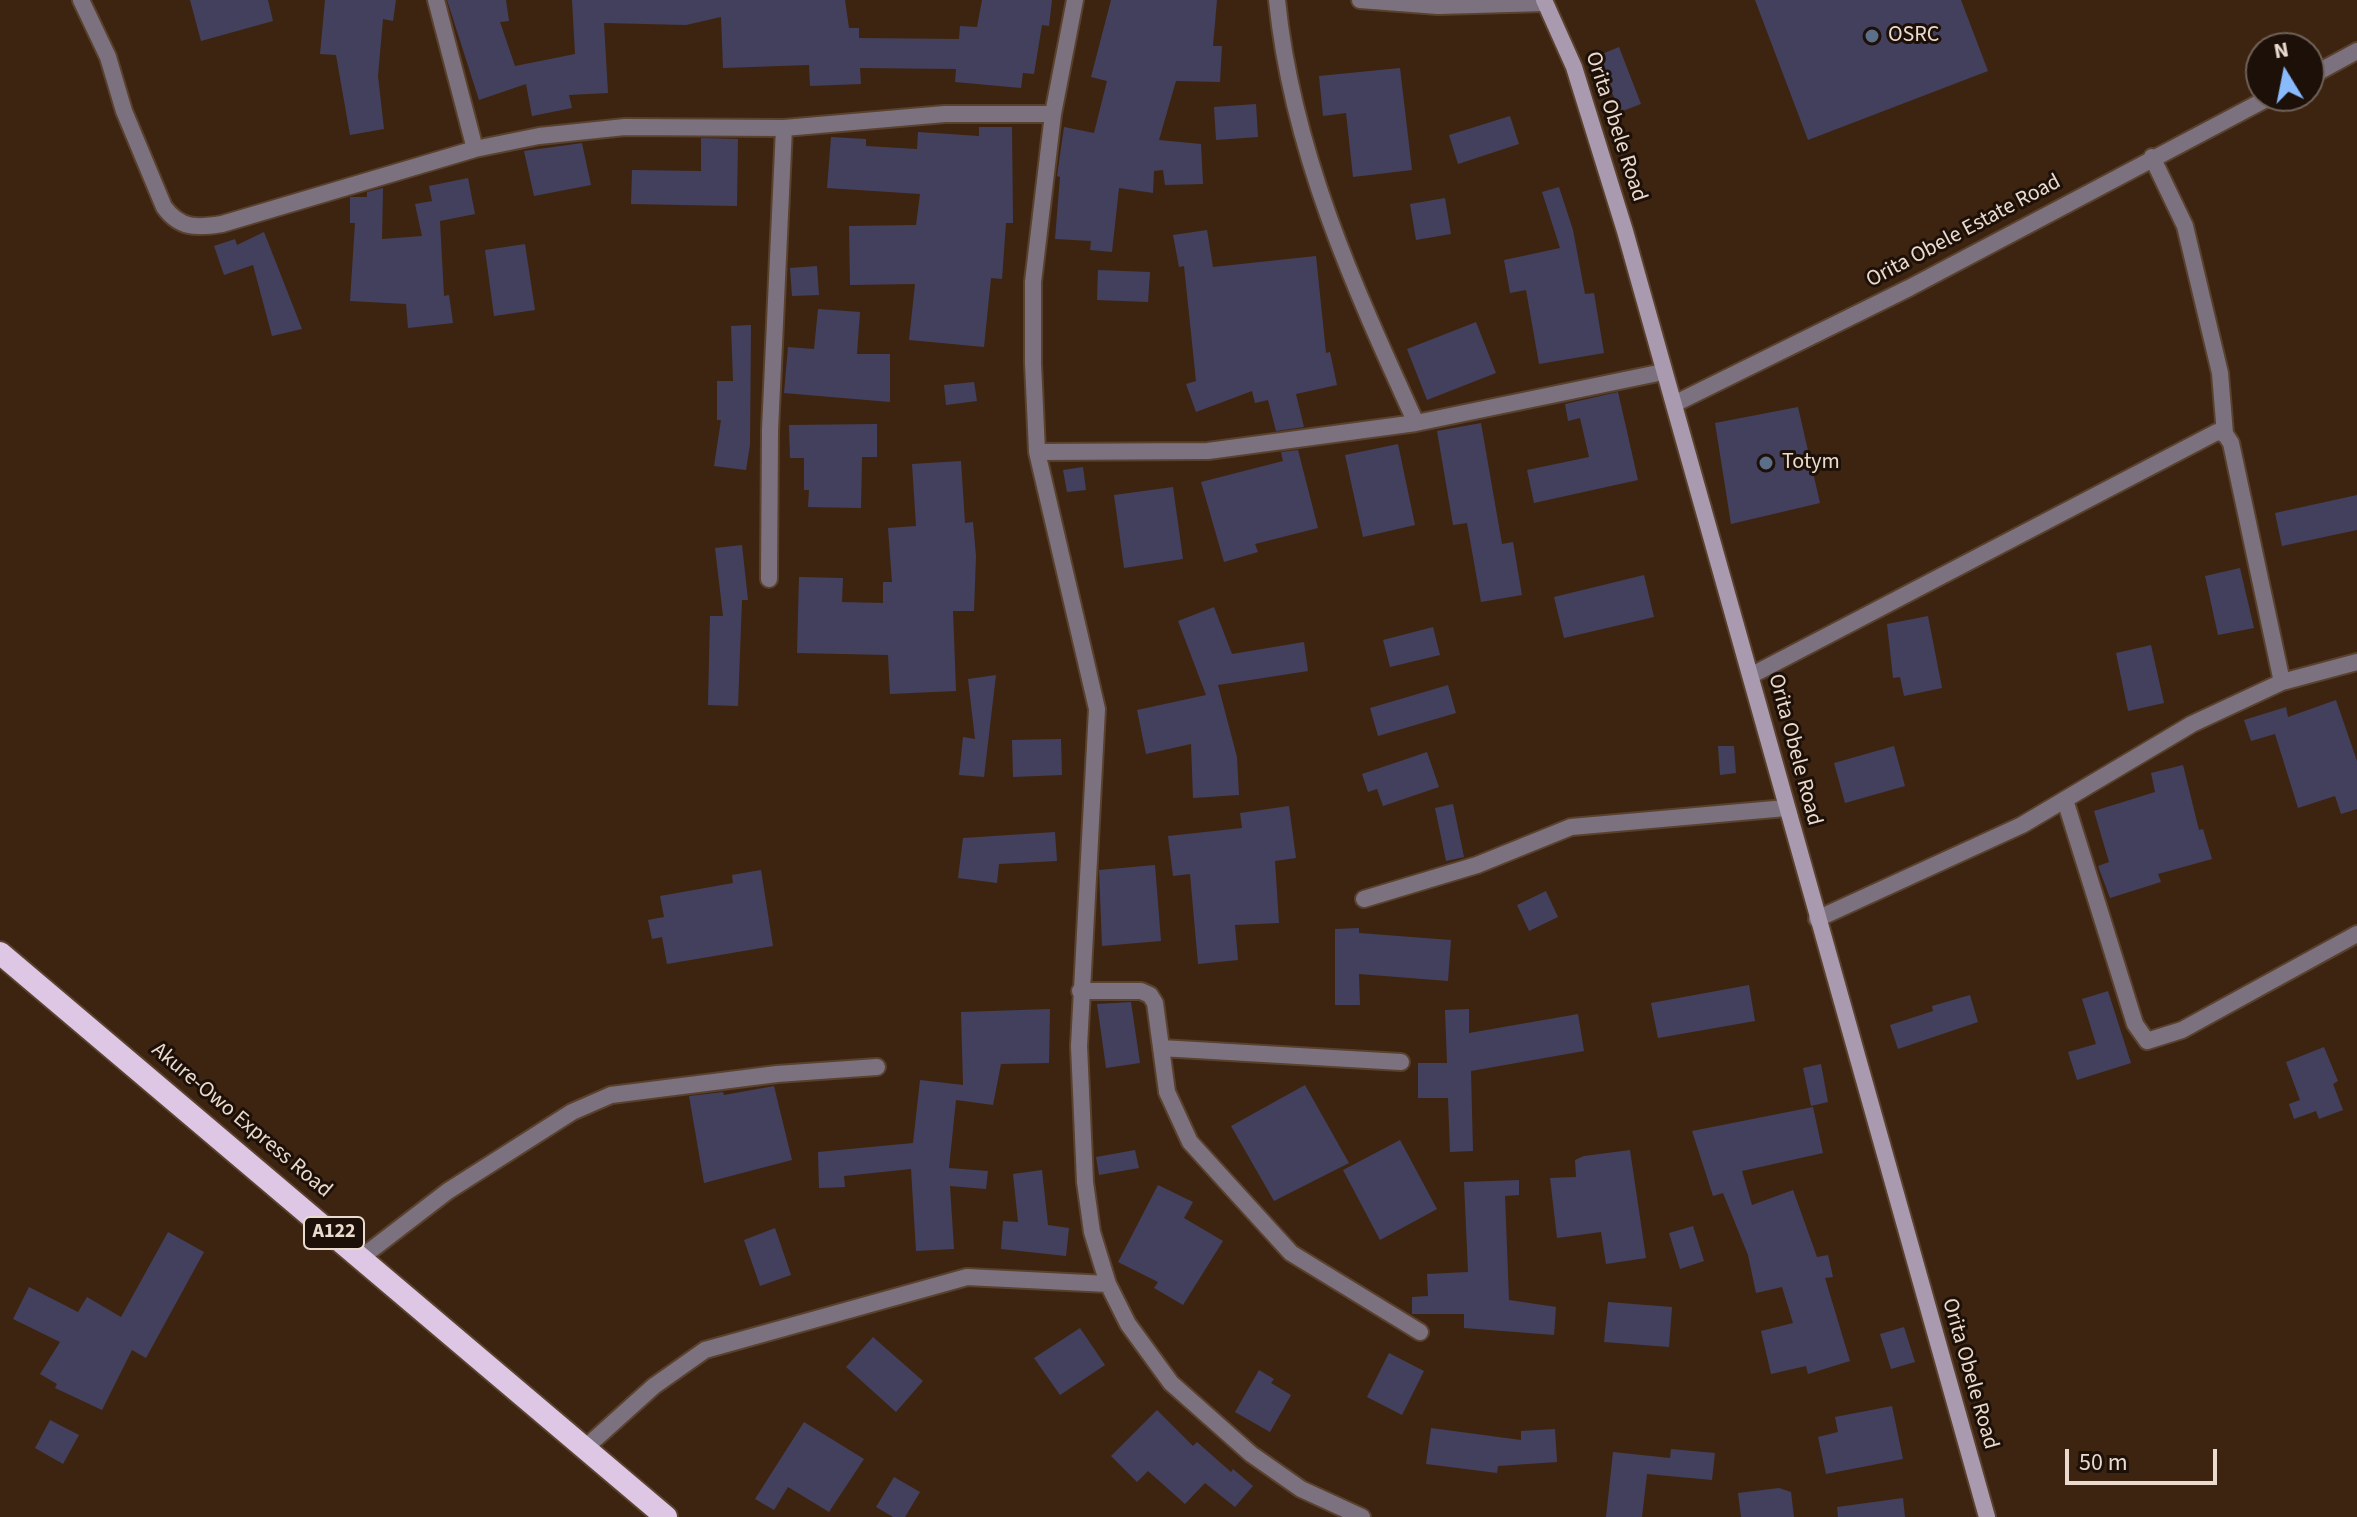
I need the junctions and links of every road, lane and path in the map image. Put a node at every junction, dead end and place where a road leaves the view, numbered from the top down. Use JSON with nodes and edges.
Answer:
{"nodes":[{"id":1,"x":81,"y":0,"type":"edge"},
{"id":2,"x":436,"y":0,"type":"edge"},
{"id":3,"x":1075,"y":0,"type":"edge"},
{"id":4,"x":1277,"y":0,"type":"edge"},
{"id":5,"x":1360,"y":0,"type":"edge"},
{"id":6,"x":1545,"y":1,"type":"edge"},
{"id":7,"x":2357,"y":51,"type":"edge"},
{"id":8,"x":2325,"y":68,"type":"edge"},
{"id":9,"x":2245,"y":110,"type":"edge"},
{"id":10,"x":1053,"y":114,"type":"junction"},
{"id":11,"x":784,"y":128,"type":"junction"},
{"id":12,"x":475,"y":149,"type":"junction"},
{"id":13,"x":2152,"y":157,"type":"junction"},
{"id":14,"x":1663,"y":372,"type":"junction"},
{"id":15,"x":1674,"y":404,"type":"junction"},
{"id":16,"x":1416,"y":423,"type":"junction"},
{"id":17,"x":2225,"y":434,"type":"junction"},
{"id":18,"x":1037,"y":452,"type":"junction"},
{"id":19,"x":769,"y":579,"type":"dead end"},
{"id":20,"x":2357,"y":662,"type":"edge"},
{"id":21,"x":1752,"y":675,"type":"junction"},
{"id":22,"x":2282,"y":682,"type":"junction"},
{"id":23,"x":2065,"y":800,"type":"junction"},
{"id":24,"x":1786,"y":808,"type":"junction"},
{"id":25,"x":1364,"y":899,"type":"dead end"},
{"id":26,"x":1817,"y":919,"type":"junction"},
{"id":27,"x":2357,"y":934,"type":"edge"},
{"id":28,"x":0,"y":953,"type":"edge"},
{"id":29,"x":1080,"y":991,"type":"junction"},
{"id":30,"x":1161,"y":1048,"type":"junction"},
{"id":31,"x":1401,"y":1062,"type":"dead end"},
{"id":32,"x":877,"y":1067,"type":"dead end"},
{"id":33,"x":362,"y":1257,"type":"junction"},
{"id":34,"x":1108,"y":1284,"type":"junction"},
{"id":35,"x":1420,"y":1332,"type":"dead end"},
{"id":36,"x":584,"y":1449,"type":"junction"},
{"id":37,"x":666,"y":1517,"type":"edge"},
{"id":38,"x":1362,"y":1517,"type":"edge"},
{"id":39,"x":1987,"y":1517,"type":"edge"}],
"edges":[{"from":1,"to":12,"type":"street"},
{"from":2,"to":12,"type":"street"},
{"from":3,"to":10,"type":"street"},
{"from":4,"to":16,"type":"street"},
{"from":5,"to":6,"type":"street"},
{"from":6,"to":14,"type":"main road","name":"Orita Obele Road"},
{"from":7,"to":8,"type":"street"},
{"from":9,"to":13,"type":"street","name":"Orita Obele Estate Road"},
{"from":10,"to":11,"type":"street"},
{"from":10,"to":18,"type":"street"},
{"from":11,"to":12,"type":"street"},
{"from":11,"to":19,"type":"street"},
{"from":13,"to":15,"type":"street","name":"Orita Obele Estate Road"},
{"from":13,"to":17,"type":"street"},
{"from":14,"to":15,"type":"main road","name":"Orita Obele Road"},
{"from":14,"to":16,"type":"street"},
{"from":15,"to":21,"type":"main road","name":"Orita Obele Road"},
{"from":16,"to":18,"type":"street"},
{"from":17,"to":21,"type":"street"},
{"from":17,"to":22,"type":"street"},
{"from":18,"to":29,"type":"street"},
{"from":20,"to":22,"type":"street"},
{"from":21,"to":24,"type":"main road","name":"Orita Obele Road"},
{"from":22,"to":23,"type":"street"},
{"from":23,"to":26,"type":"street"},
{"from":23,"to":27,"type":"street"},
{"from":24,"to":25,"type":"street"},
{"from":24,"to":26,"type":"main road","name":"Orita Obele Road"},
{"from":26,"to":39,"type":"main road","name":"Orita Obele Road"},
{"from":28,"to":33,"type":"highway","name":"Akure-Owo Express Road","number":"A122"},
{"from":29,"to":30,"type":"street"},
{"from":29,"to":34,"type":"street"},
{"from":30,"to":31,"type":"street"},
{"from":30,"to":35,"type":"street"},
{"from":32,"to":33,"type":"street"},
{"from":33,"to":36,"type":"highway","name":"Akure-Owo Express Road","number":"A122"},
{"from":34,"to":36,"type":"street"},
{"from":34,"to":38,"type":"street"},
{"from":36,"to":37,"type":"highway","name":"Akure-Owo Express Road","number":"A122"}]}
